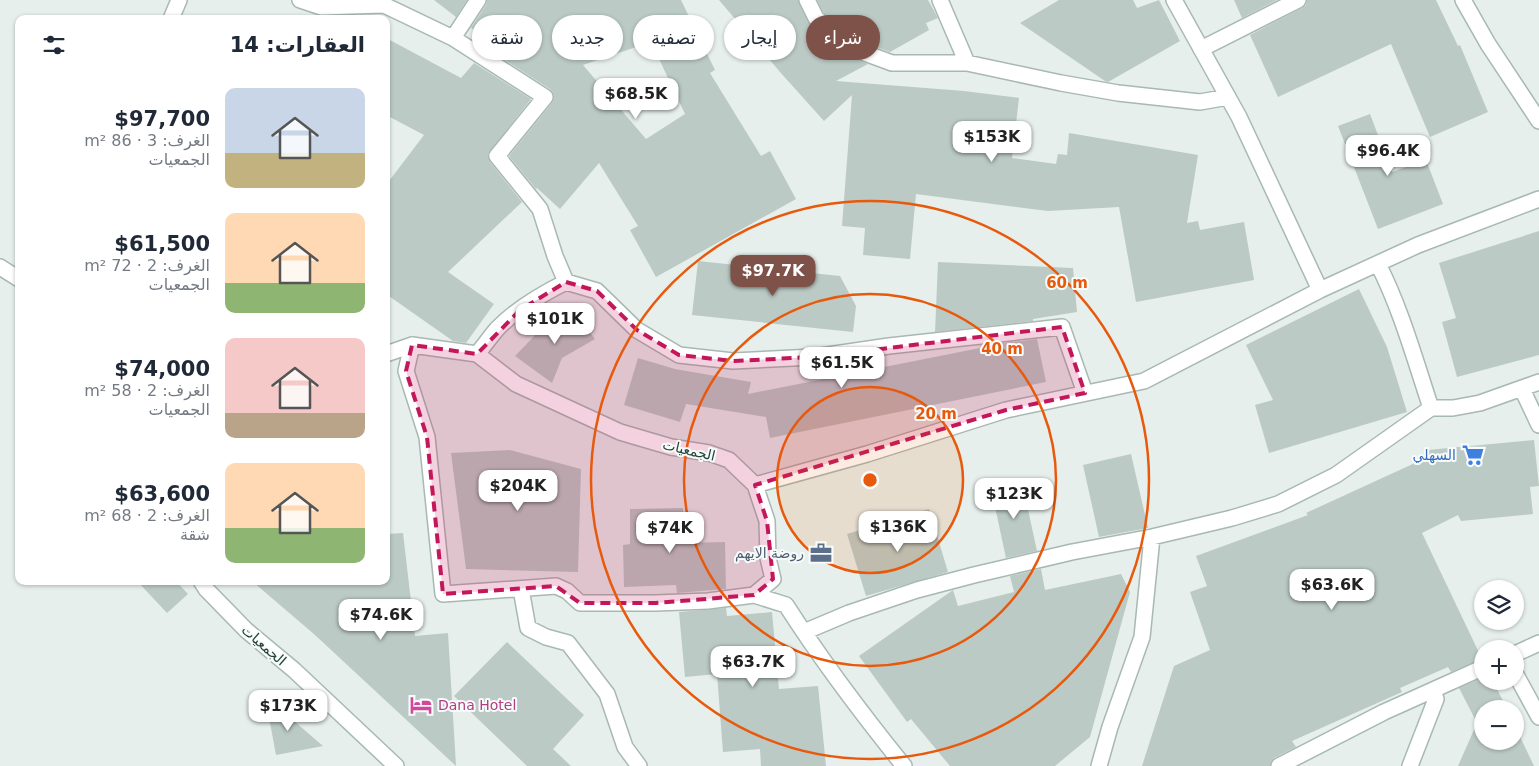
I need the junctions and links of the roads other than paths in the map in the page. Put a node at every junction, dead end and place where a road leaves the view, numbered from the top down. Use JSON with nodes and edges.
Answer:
{"nodes":[{"id":1,"x":178,"y":0,"type":"edge"},
{"id":2,"x":300,"y":0,"type":"edge"},
{"id":3,"x":478,"y":0,"type":"edge"},
{"id":4,"x":807,"y":0,"type":"edge"},
{"id":5,"x":940,"y":0,"type":"edge"},
{"id":6,"x":1174,"y":0,"type":"edge"},
{"id":7,"x":1298,"y":0,"type":"edge"},
{"id":8,"x":1463,"y":0,"type":"edge"},
{"id":9,"x":172,"y":15,"type":"edge"},
{"id":10,"x":453,"y":38,"type":"junction"},
{"id":11,"x":1202,"y":49,"type":"junction"},
{"id":12,"x":966,"y":63,"type":"junction"},
{"id":13,"x":1228,"y":97,"type":"junction"},
{"id":14,"x":1539,"y":121,"type":"edge"},
{"id":15,"x":1539,"y":199,"type":"edge"},
{"id":16,"x":1378,"y":264,"type":"junction"},
{"id":17,"x":0,"y":267,"type":"edge"},
{"id":18,"x":15,"y":276,"type":"edge"},
{"id":19,"x":566,"y":282,"type":"junction"},
{"id":20,"x":1320,"y":290,"type":"junction"},
{"id":21,"x":412,"y":344,"type":"junction"},
{"id":22,"x":390,"y":352,"type":"edge"},
{"id":23,"x":477,"y":354,"type":"junction"},
{"id":24,"x":1539,"y":382,"type":"edge"},
{"id":25,"x":1522,"y":389,"type":"junction"},
{"id":26,"x":1085,"y":393,"type":"junction"},
{"id":27,"x":1431,"y":408,"type":"junction"},
{"id":28,"x":1539,"y":425,"type":"edge"},
{"id":29,"x":755,"y":485,"type":"junction"},
{"id":30,"x":1152,"y":537,"type":"junction"},
{"id":31,"x":204,"y":585,"type":"edge"},
{"id":32,"x":521,"y":589,"type":"junction"},
{"id":33,"x":754,"y":595,"type":"junction"},
{"id":34,"x":804,"y":632,"type":"junction"},
{"id":35,"x":1539,"y":643,"type":"edge"},
{"id":36,"x":1524,"y":650,"type":"edge"},
{"id":37,"x":1474,"y":672,"type":"edge"},
{"id":38,"x":1524,"y":689,"type":"edge"},
{"id":39,"x":1433,"y":690,"type":"junction"},
{"id":40,"x":1539,"y":716,"type":"edge"},
{"id":41,"x":396,"y":766,"type":"edge"},
{"id":42,"x":639,"y":766,"type":"edge"},
{"id":43,"x":904,"y":766,"type":"edge"},
{"id":44,"x":1099,"y":766,"type":"edge"},
{"id":45,"x":1278,"y":766,"type":"edge"},
{"id":46,"x":1410,"y":766,"type":"edge"}],
"edges":[{"from":1,"to":9,"type":"street"},
{"from":2,"to":10,"type":"street"},
{"from":3,"to":10,"type":"street"},
{"from":4,"to":12,"type":"street"},
{"from":5,"to":12,"type":"street"},
{"from":6,"to":11,"type":"street"},
{"from":7,"to":11,"type":"street"},
{"from":8,"to":14,"type":"street"},
{"from":10,"to":19,"type":"street"},
{"from":11,"to":13,"type":"street"},
{"from":12,"to":13,"type":"street"},
{"from":13,"to":20,"type":"street"},
{"from":15,"to":16,"type":"street"},
{"from":16,"to":20,"type":"street"},
{"from":16,"to":27,"type":"street"},
{"from":17,"to":18,"type":"street"},
{"from":19,"to":23,"type":"street"},
{"from":19,"to":26,"type":"street"},
{"from":20,"to":26,"type":"street"},
{"from":21,"to":22,"type":"street"},
{"from":21,"to":23,"type":"street"},
{"from":21,"to":32,"type":"street"},
{"from":23,"to":29,"type":"street","name":"الجمعيات"},
{"from":24,"to":25,"type":"street"},
{"from":25,"to":27,"type":"street"},
{"from":25,"to":28,"type":"street"},
{"from":26,"to":29,"type":"street"},
{"from":27,"to":30,"type":"street"},
{"from":29,"to":33,"type":"street","name":"الجمعيات"},
{"from":30,"to":34,"type":"street"},
{"from":30,"to":44,"type":"street"},
{"from":31,"to":41,"type":"street","name":"الجمعيات"},
{"from":32,"to":33,"type":"street"},
{"from":32,"to":42,"type":"street"},
{"from":33,"to":34,"type":"street"},
{"from":34,"to":43,"type":"street"},
{"from":35,"to":36,"type":"street"},
{"from":37,"to":39,"type":"street"},
{"from":38,"to":40,"type":"street"},
{"from":39,"to":45,"type":"street"},
{"from":39,"to":46,"type":"street"}]}
